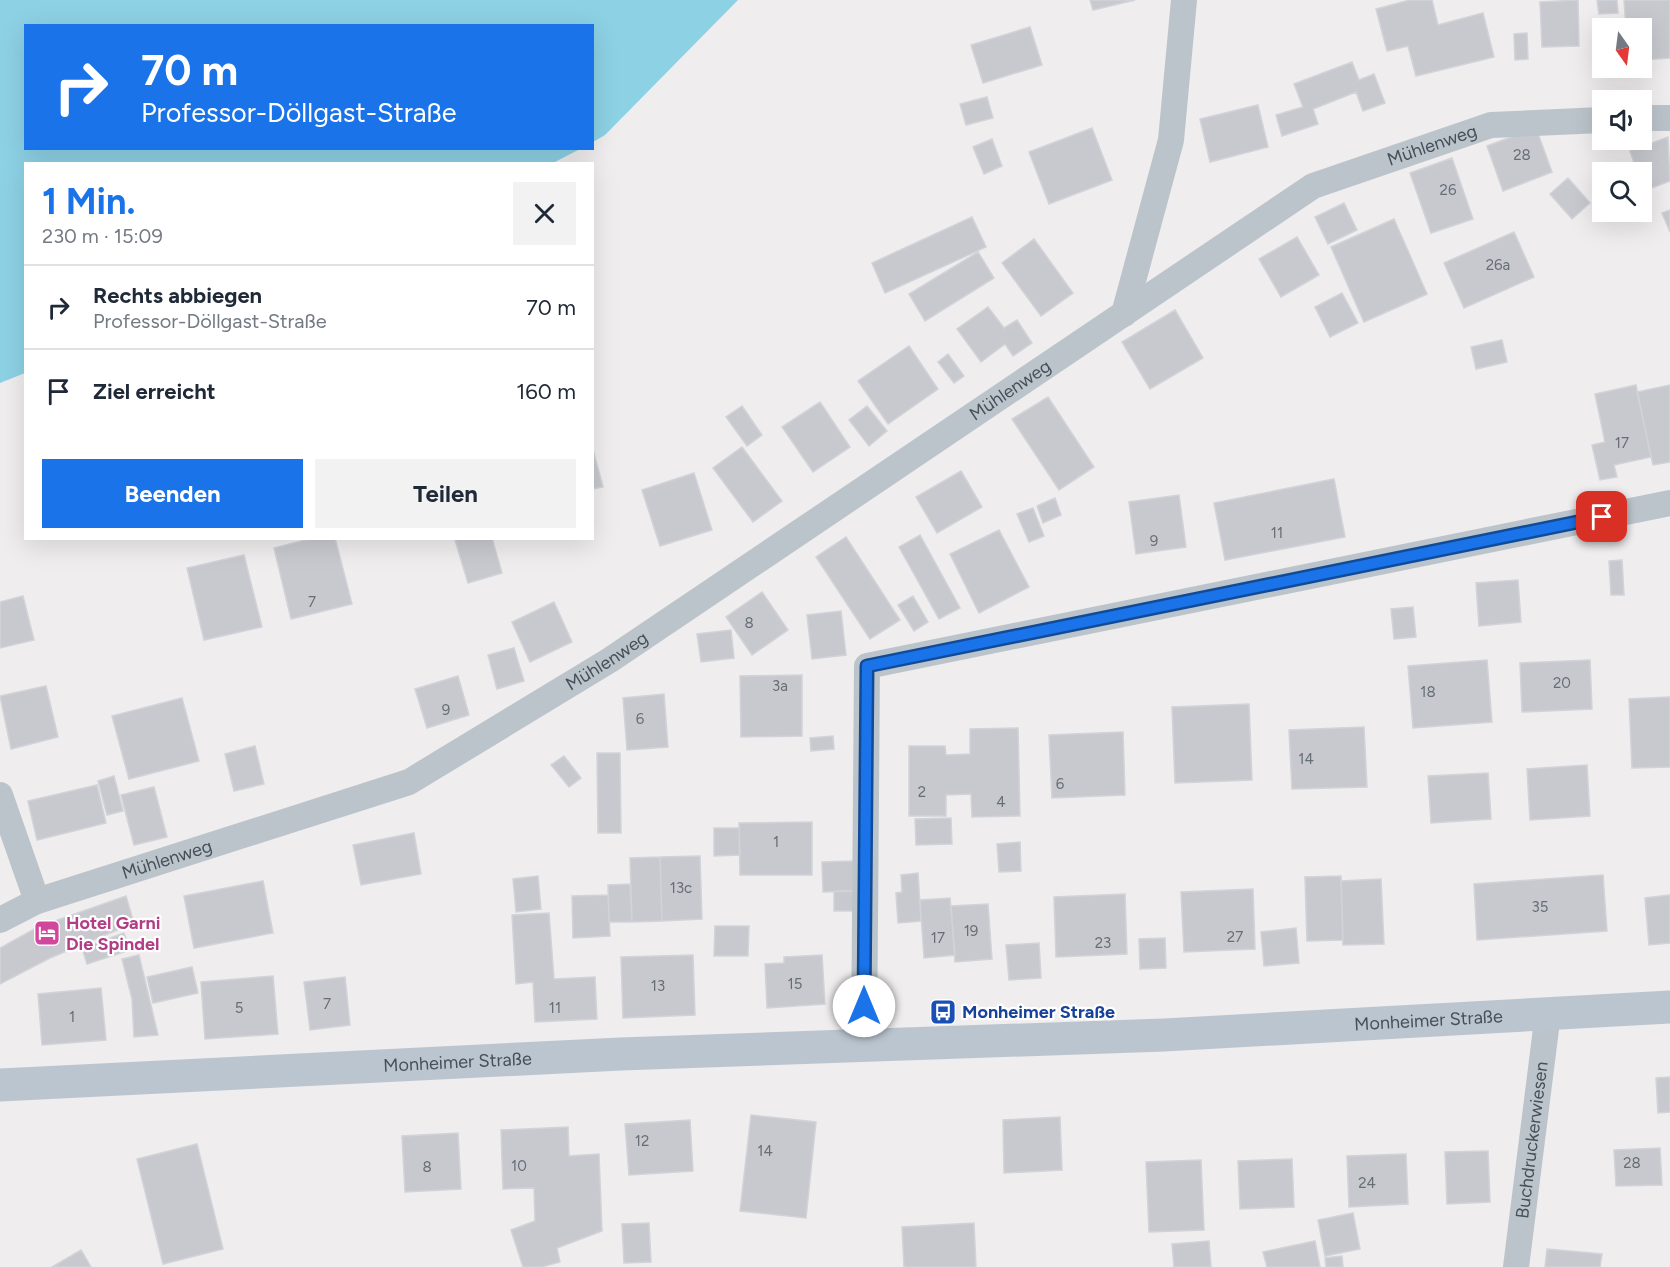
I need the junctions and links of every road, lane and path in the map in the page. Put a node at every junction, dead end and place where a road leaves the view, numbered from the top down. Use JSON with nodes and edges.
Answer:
{"nodes":[{"id":1,"x":1184,"y":0,"type":"edge"},
{"id":2,"x":1652,"y":118,"type":"edge"},
{"id":3,"x":1670,"y":118,"type":"edge"},
{"id":4,"x":1592,"y":120,"type":"edge"},
{"id":5,"x":1124,"y":314,"type":"junction"},
{"id":6,"x":1670,"y":503,"type":"edge"},
{"id":7,"x":0,"y":795,"type":"edge"},
{"id":8,"x":37,"y":901,"type":"junction"},
{"id":9,"x":0,"y":920,"type":"edge"},
{"id":10,"x":1670,"y":1007,"type":"edge"},
{"id":11,"x":1548,"y":1013,"type":"junction"},
{"id":12,"x":864,"y":1045,"type":"junction"},
{"id":13,"x":0,"y":1085,"type":"edge"},
{"id":14,"x":1516,"y":1267,"type":"edge"}],
"edges":[{"from":1,"to":5,"type":"street"},
{"from":2,"to":3,"type":"street"},
{"from":4,"to":5,"type":"street","name":"Mühlenweg"},
{"from":5,"to":8,"type":"street","name":"Mühlenweg"},
{"from":6,"to":12,"type":"street"},
{"from":7,"to":8,"type":"street"},
{"from":8,"to":9,"type":"street","name":"Mühlenweg"},
{"from":10,"to":11,"type":"main road","name":"Monheimer Straße"},
{"from":11,"to":12,"type":"main road","name":"Monheimer Straße"},
{"from":11,"to":14,"type":"street","name":"Buchdruckerwiesen"},
{"from":12,"to":13,"type":"main road","name":"Monheimer Straße"}]}
